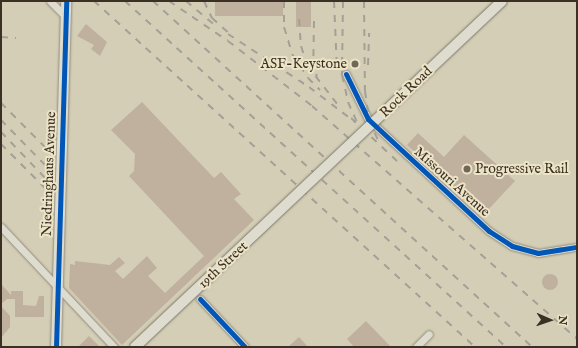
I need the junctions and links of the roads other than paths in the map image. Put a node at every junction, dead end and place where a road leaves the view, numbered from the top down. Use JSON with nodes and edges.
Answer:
{"nodes":[{"id":1,"x":50,"y":1,"type":"edge"},
{"id":2,"x":66,"y":1,"type":"edge"},
{"id":3,"x":502,"y":1,"type":"edge"},
{"id":4,"x":66,"y":16,"type":"junction"},
{"id":5,"x":346,"y":74,"type":"dead end"},
{"id":6,"x":311,"y":183,"type":"joint"},
{"id":7,"x":1,"y":227,"type":"edge"},
{"id":8,"x":577,"y":247,"type":"edge"},
{"id":9,"x":57,"y":288,"type":"junction"},
{"id":10,"x":200,"y":299,"type":"dead end"},
{"id":11,"x":429,"y":334,"type":"dead end"},
{"id":12,"x":56,"y":347,"type":"edge"},
{"id":13,"x":114,"y":347,"type":"edge"},
{"id":14,"x":135,"y":347,"type":"edge"},
{"id":15,"x":245,"y":347,"type":"edge"},
{"id":16,"x":416,"y":347,"type":"edge"}],
"edges":[{"from":1,"to":4,"type":"street"},
{"from":2,"to":4,"type":"main road","name":"Niedringhaus Avenue"},
{"from":3,"to":6,"type":"main road","name":"Rock Road","bridge":true},
{"from":4,"to":9,"type":"main road","name":"Niedringhaus Avenue"},
{"from":5,"to":8,"type":"street","name":"Missouri Avenue"},
{"from":6,"to":14,"type":"main road","name":"19th Street","bridge":true},
{"from":7,"to":9,"type":"street"},
{"from":9,"to":12,"type":"main road","name":"Niedringhaus Avenue"},
{"from":9,"to":13,"type":"street"},
{"from":10,"to":15,"type":"street"},
{"from":11,"to":16,"type":"street"}]}
